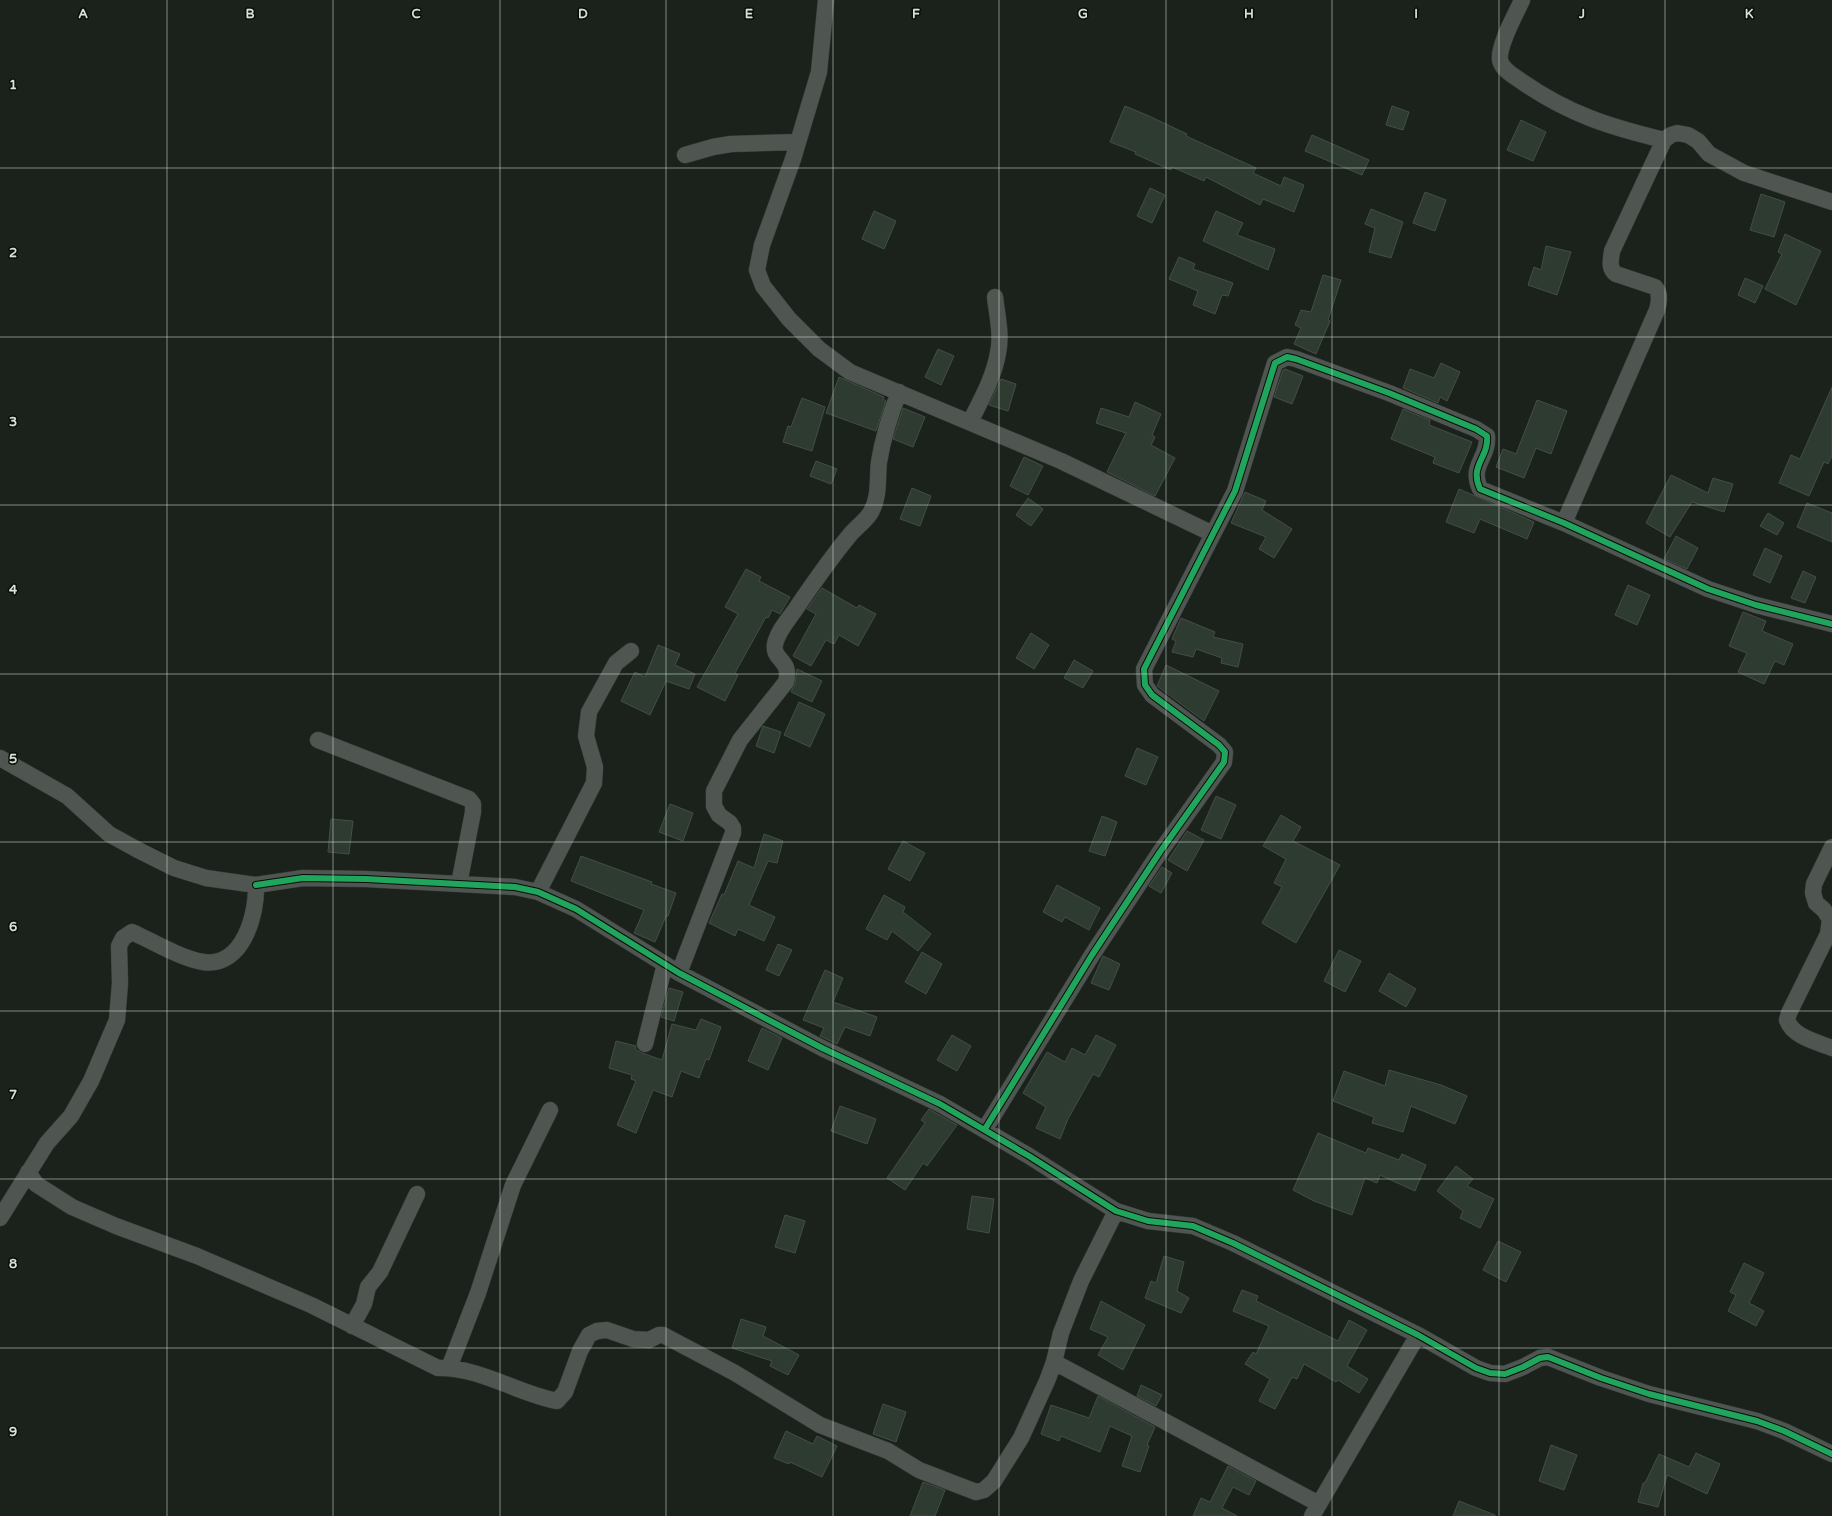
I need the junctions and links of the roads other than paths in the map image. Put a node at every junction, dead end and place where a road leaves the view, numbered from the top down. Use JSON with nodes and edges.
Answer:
{"nodes":[{"id":1,"x":826,"y":0,"type":"edge"},
{"id":2,"x":1522,"y":0,"type":"edge"},
{"id":3,"x":1664,"y":140,"type":"junction"},
{"id":4,"x":798,"y":142,"type":"junction"},
{"id":5,"x":685,"y":155,"type":"dead end"},
{"id":6,"x":1832,"y":202,"type":"edge"},
{"id":7,"x":995,"y":297,"type":"dead end"},
{"id":8,"x":899,"y":392,"type":"junction"},
{"id":9,"x":970,"y":422,"type":"junction"},
{"id":10,"x":1564,"y":523,"type":"junction"},
{"id":11,"x":1214,"y":534,"type":"junction"},
{"id":12,"x":1832,"y":624,"type":"edge"},
{"id":13,"x":631,"y":651,"type":"dead end"},
{"id":14,"x":318,"y":740,"type":"dead end"},
{"id":15,"x":0,"y":758,"type":"edge"},
{"id":16,"x":1832,"y":847,"type":"edge"},
{"id":17,"x":459,"y":884,"type":"junction"},
{"id":18,"x":256,"y":885,"type":"junction"},
{"id":19,"x":538,"y":892,"type":"junction"},
{"id":20,"x":665,"y":964,"type":"junction"},
{"id":21,"x":679,"y":973,"type":"junction"},
{"id":22,"x":645,"y":1044,"type":"dead end"},
{"id":23,"x":1832,"y":1048,"type":"edge"},
{"id":24,"x":550,"y":1110,"type":"dead end"},
{"id":25,"x":984,"y":1129,"type":"junction"},
{"id":26,"x":28,"y":1172,"type":"junction"},
{"id":27,"x":417,"y":1194,"type":"dead end"},
{"id":28,"x":1116,"y":1211,"type":"junction"},
{"id":29,"x":0,"y":1218,"type":"edge"},
{"id":30,"x":352,"y":1326,"type":"junction"},
{"id":31,"x":1418,"y":1335,"type":"junction"},
{"id":32,"x":1054,"y":1362,"type":"junction"},
{"id":33,"x":449,"y":1368,"type":"junction"},
{"id":34,"x":1832,"y":1454,"type":"edge"},
{"id":35,"x":1315,"y":1510,"type":"edge"}],
"edges":[{"from":1,"to":4,"type":"street"},
{"from":2,"to":3,"type":"street"},
{"from":3,"to":6,"type":"street"},
{"from":3,"to":10,"type":"street"},
{"from":4,"to":5,"type":"street"},
{"from":4,"to":8,"type":"street"},
{"from":7,"to":9,"type":"street"},
{"from":8,"to":9,"type":"street"},
{"from":8,"to":21,"type":"street"},
{"from":9,"to":11,"type":"street"},
{"from":10,"to":11,"type":"street"},
{"from":10,"to":12,"type":"street"},
{"from":11,"to":25,"type":"street"},
{"from":13,"to":19,"type":"street"},
{"from":14,"to":17,"type":"street"},
{"from":15,"to":18,"type":"street"},
{"from":16,"to":23,"type":"street"},
{"from":17,"to":18,"type":"street"},
{"from":17,"to":19,"type":"street"},
{"from":18,"to":26,"type":"street"},
{"from":19,"to":20,"type":"street"},
{"from":20,"to":21,"type":"street"},
{"from":20,"to":22,"type":"street"},
{"from":21,"to":25,"type":"street"},
{"from":24,"to":33,"type":"street"},
{"from":25,"to":28,"type":"street"},
{"from":26,"to":29,"type":"street"},
{"from":26,"to":30,"type":"street"},
{"from":27,"to":30,"type":"street"},
{"from":28,"to":31,"type":"street"},
{"from":28,"to":32,"type":"street"},
{"from":30,"to":33,"type":"street"},
{"from":31,"to":34,"type":"street"},
{"from":31,"to":35,"type":"street"},
{"from":32,"to":33,"type":"street"},
{"from":32,"to":35,"type":"street"}]}
